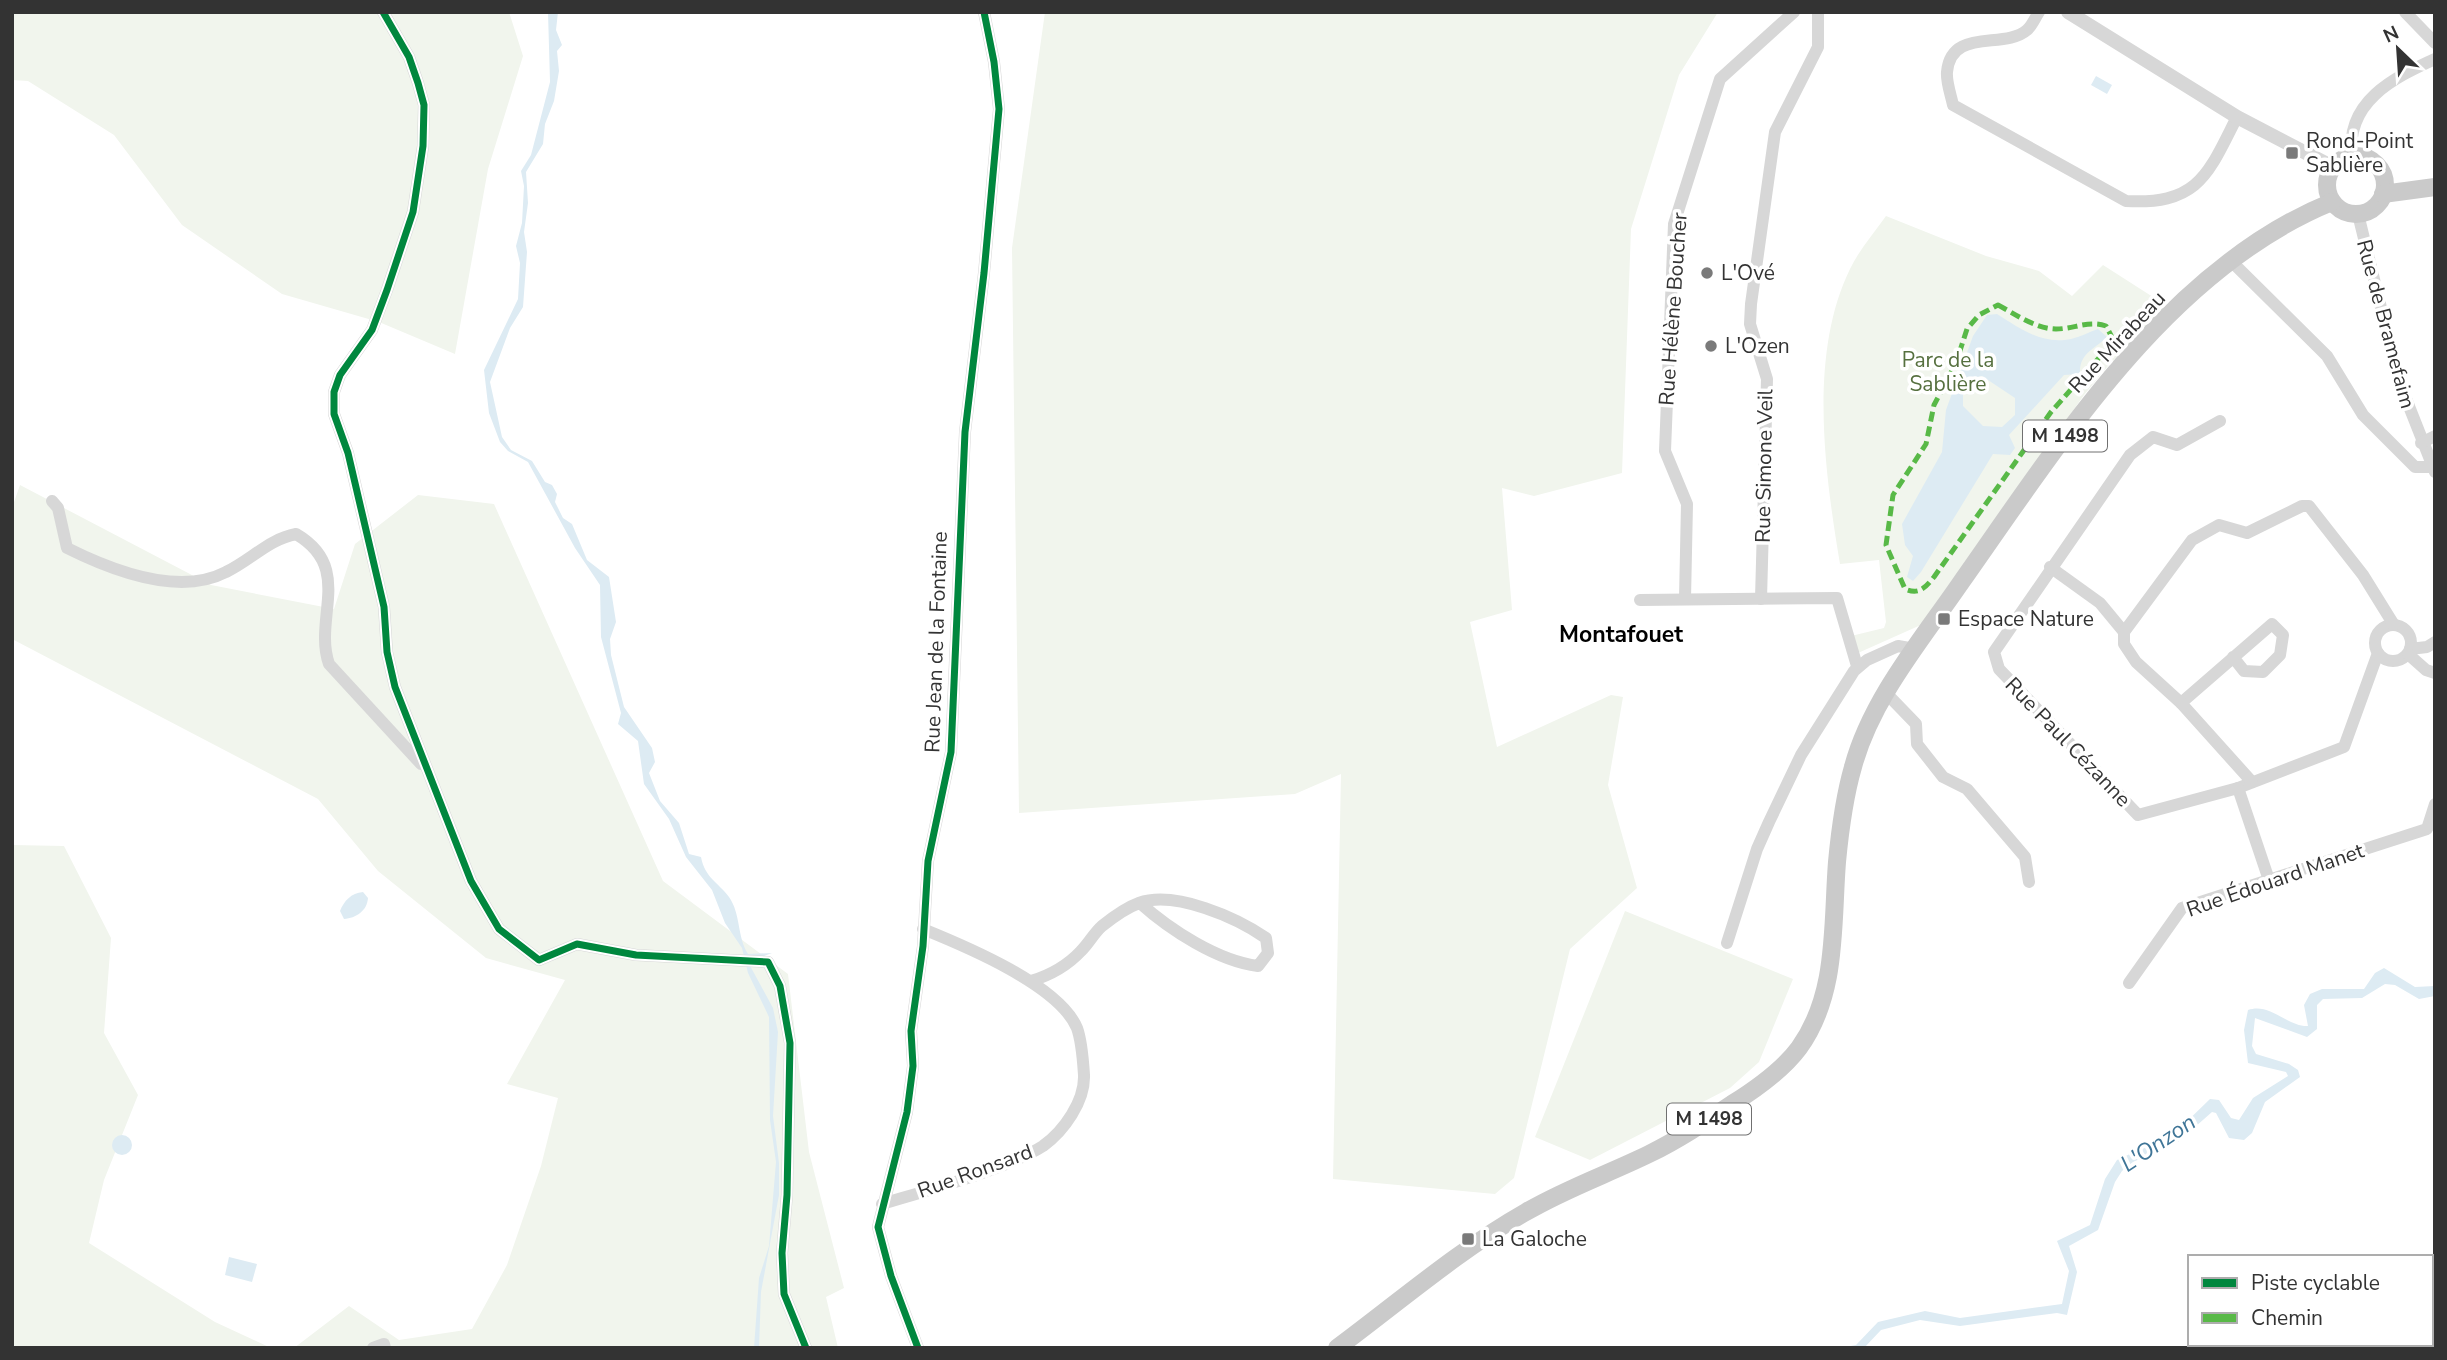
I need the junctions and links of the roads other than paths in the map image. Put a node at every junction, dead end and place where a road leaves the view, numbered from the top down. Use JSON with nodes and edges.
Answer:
{"nodes":[{"id":1,"x":383,"y":12,"type":"edge"},
{"id":2,"x":984,"y":12,"type":"edge"},
{"id":3,"x":1794,"y":12,"type":"edge"},
{"id":4,"x":1818,"y":12,"type":"edge"},
{"id":5,"x":2039,"y":12,"type":"edge"},
{"id":6,"x":2068,"y":12,"type":"edge"},
{"id":7,"x":2405,"y":12,"type":"edge"},
{"id":8,"x":2090,"y":18,"type":"edge"},
{"id":9,"x":2435,"y":43,"type":"edge"},
{"id":10,"x":2435,"y":59,"type":"edge"},
{"id":11,"x":2237,"y":117,"type":"junction"},
{"id":12,"x":2352,"y":157,"type":"junction"},
{"id":13,"x":2333,"y":167,"type":"junction"},
{"id":14,"x":2435,"y":187,"type":"edge"},
{"id":15,"x":2383,"y":194,"type":"junction"},
{"id":16,"x":2332,"y":202,"type":"junction"},
{"id":17,"x":2358,"y":214,"type":"junction"},
{"id":18,"x":2234,"y":266,"type":"junction"},
{"id":19,"x":2220,"y":421,"type":"dead end"},
{"id":20,"x":2435,"y":436,"type":"edge"},
{"id":21,"x":2421,"y":443,"type":"junction"},
{"id":22,"x":2433,"y":470,"type":"edge"},
{"id":23,"x":52,"y":502,"type":"dead end"},
{"id":24,"x":2050,"y":567,"type":"junction"},
{"id":25,"x":1685,"y":599,"type":"junction"},
{"id":26,"x":1761,"y":599,"type":"junction"},
{"id":27,"x":1640,"y":600,"type":"dead end"},
{"id":28,"x":2394,"y":625,"type":"junction"},
{"id":29,"x":2124,"y":632,"type":"junction"},
{"id":30,"x":2435,"y":642,"type":"edge"},
{"id":31,"x":1915,"y":649,"type":"junction"},
{"id":32,"x":2409,"y":652,"type":"junction"},
{"id":33,"x":2378,"y":653,"type":"junction"},
{"id":34,"x":2233,"y":657,"type":"dead end"},
{"id":35,"x":1857,"y":666,"type":"junction"},
{"id":36,"x":2435,"y":673,"type":"edge"},
{"id":37,"x":1887,"y":694,"type":"junction"},
{"id":38,"x":2181,"y":703,"type":"junction"},
{"id":39,"x":426,"y":770,"type":"junction"},
{"id":40,"x":2252,"y":782,"type":"junction"},
{"id":41,"x":2238,"y":788,"type":"junction"},
{"id":42,"x":2435,"y":804,"type":"edge"},
{"id":43,"x":2269,"y":880,"type":"junction"},
{"id":44,"x":2029,"y":882,"type":"dead end"},
{"id":45,"x":1140,"y":903,"type":"junction"},
{"id":46,"x":923,"y":929,"type":"junction"},
{"id":47,"x":1727,"y":943,"type":"dead end"},
{"id":48,"x":1031,"y":981,"type":"junction"},
{"id":49,"x":2130,"y":983,"type":"dead end"},
{"id":50,"x":883,"y":1204,"type":"junction"},
{"id":51,"x":373,"y":1348,"type":"edge"},
{"id":52,"x":385,"y":1348,"type":"edge"},
{"id":53,"x":806,"y":1348,"type":"edge"},
{"id":54,"x":918,"y":1348,"type":"edge"},
{"id":55,"x":1337,"y":1348,"type":"edge"}],
"edges":[{"from":1,"to":39,"type":"street"},
{"from":2,"to":46,"type":"street","name":"Rue Jean de la Fontaine"},
{"from":3,"to":25,"type":"street","name":"Rue Hélène Boucher"},
{"from":4,"to":26,"type":"street","name":"Rue Simone Veil"},
{"from":5,"to":11,"type":"street"},
{"from":6,"to":8,"type":"street"},
{"from":7,"to":9,"type":"street"},
{"from":8,"to":11,"type":"street"},
{"from":10,"to":12,"type":"street"},
{"from":11,"to":13,"type":"street"},
{"from":12,"to":13,"type":"main road"},
{"from":12,"to":15,"type":"main road"},
{"from":13,"to":16,"type":"main road"},
{"from":14,"to":15,"type":"main road"},
{"from":15,"to":17,"type":"main road"},
{"from":16,"to":17,"type":"main road"},
{"from":16,"to":18,"type":"main road","name":"Rue Mirabeau","number":"M 1498"},
{"from":17,"to":21,"type":"street","name":"Rue de Bramefaim"},
{"from":18,"to":22,"type":"street"},
{"from":18,"to":31,"type":"main road","name":"Rue Mirabeau","number":"M 1498"},
{"from":19,"to":24,"type":"street","name":"Rue Paul Cézanne"},
{"from":20,"to":21,"type":"street"},
{"from":21,"to":22,"type":"street","name":"Rue de Bramefaim"},
{"from":23,"to":39,"type":"street"},
{"from":24,"to":29,"type":"street"},
{"from":24,"to":41,"type":"street","name":"Rue Paul Cézanne"},
{"from":25,"to":26,"type":"street"},
{"from":25,"to":27,"type":"street"},
{"from":26,"to":35,"type":"street"},
{"from":28,"to":29,"type":"street"},
{"from":28,"to":32,"type":"street"},
{"from":28,"to":33,"type":"street"},
{"from":29,"to":38,"type":"street"},
{"from":30,"to":32,"type":"street"},
{"from":31,"to":35,"type":"street"},
{"from":31,"to":37,"type":"main road","name":"Rue Mirabeau","number":"M 1498"},
{"from":32,"to":33,"type":"street"},
{"from":32,"to":36,"type":"street"},
{"from":33,"to":40,"type":"street","name":"Rue Paul Cézanne"},
{"from":34,"to":38,"type":"street"},
{"from":35,"to":47,"type":"street"},
{"from":37,"to":44,"type":"street"},
{"from":37,"to":55,"type":"main road","name":"Rue Mirabeau","number":"M 1498"},
{"from":38,"to":40,"type":"street"},
{"from":39,"to":53,"type":"street"},
{"from":40,"to":41,"type":"street","name":"Rue Paul Cézanne"},
{"from":41,"to":43,"type":"street"},
{"from":42,"to":43,"type":"street","name":"Rue Édouard Manet"},
{"from":43,"to":49,"type":"street","name":"Rue Édouard Manet"},
{"from":45,"to":45,"type":"street"},
{"from":45,"to":48,"type":"street"},
{"from":46,"to":48,"type":"street","name":"Rue Ronsard"},
{"from":46,"to":50,"type":"street","name":"Rue Jean de la Fontaine"},
{"from":48,"to":50,"type":"street","name":"Rue Ronsard"},
{"from":50,"to":54,"type":"street","name":"Rue Jean de la Fontaine"},
{"from":51,"to":52,"type":"street"}]}
